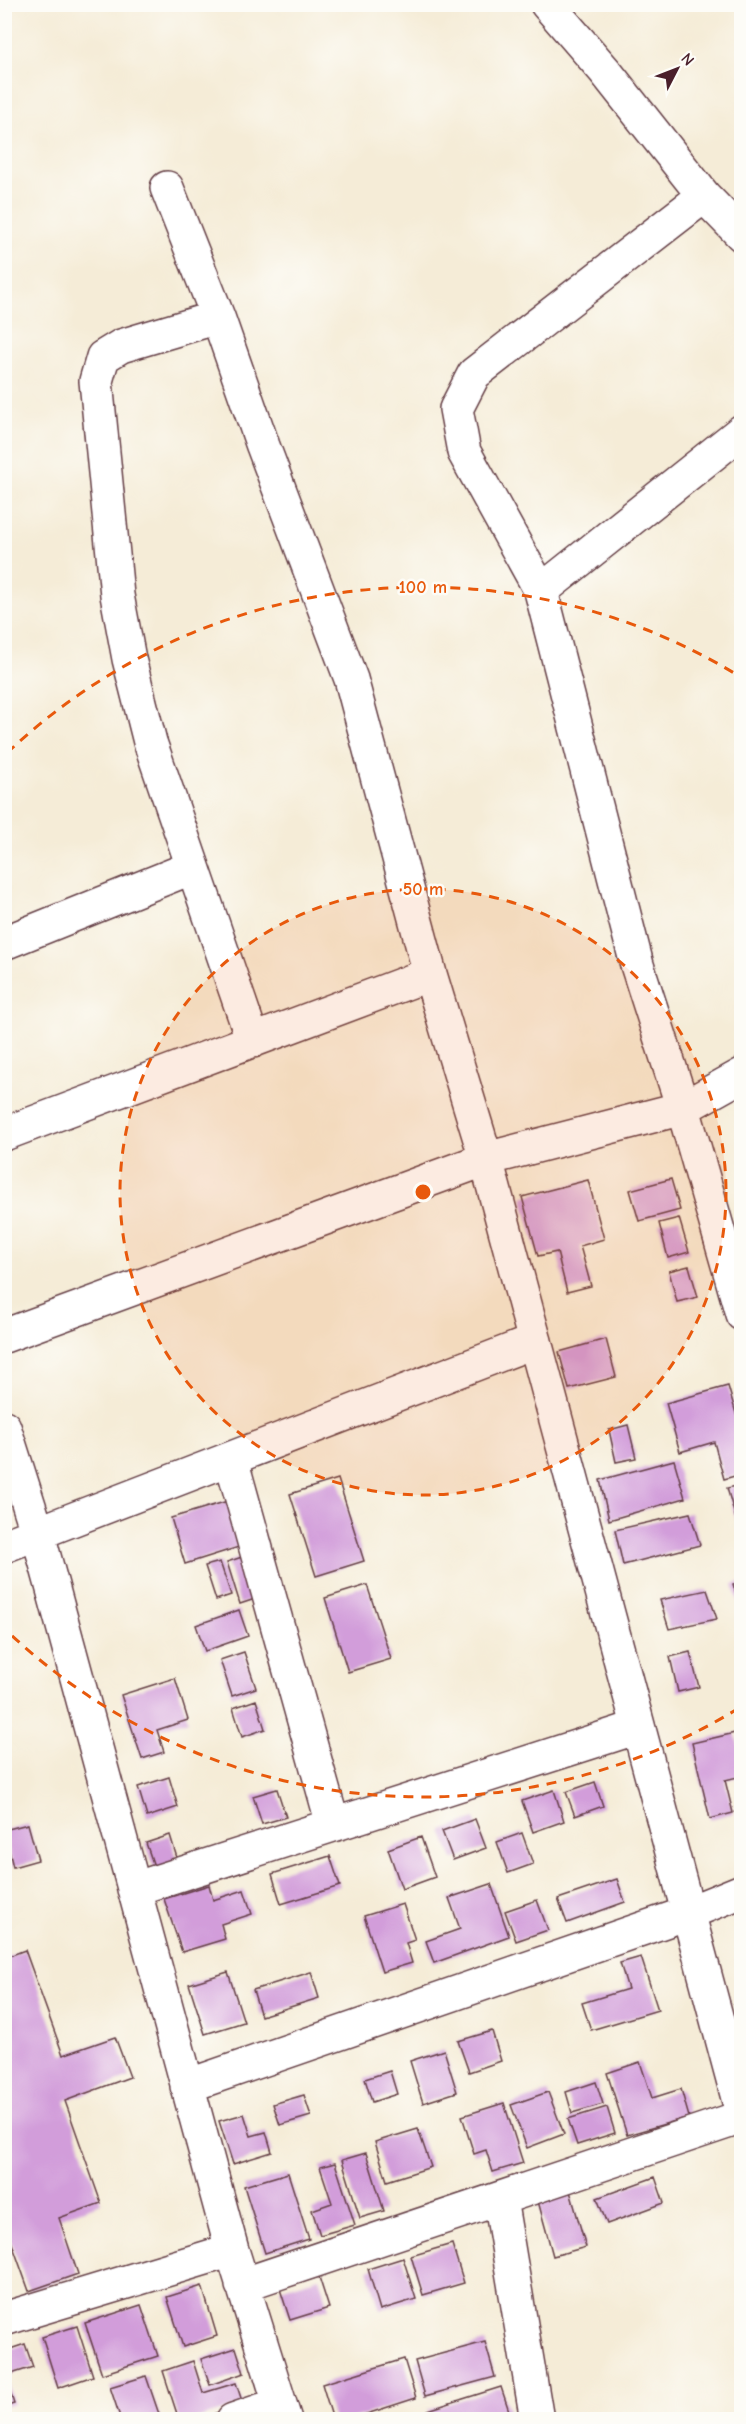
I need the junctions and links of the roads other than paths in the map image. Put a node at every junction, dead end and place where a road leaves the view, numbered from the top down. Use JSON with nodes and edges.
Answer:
{"nodes":[{"id":1,"x":547,"y":4,"type":"edge"},
{"id":2,"x":167,"y":188,"type":"dead end"},
{"id":3,"x":704,"y":196,"type":"junction"},
{"id":4,"x":741,"y":235,"type":"edge"},
{"id":5,"x":218,"y":317,"type":"junction"},
{"id":6,"x":741,"y":431,"type":"edge"},
{"id":7,"x":541,"y":591,"type":"junction"},
{"id":8,"x":193,"y":867,"type":"junction"},
{"id":9,"x":4,"y":943,"type":"edge"},
{"id":10,"x":430,"y":974,"type":"junction"},
{"id":11,"x":253,"y":1041,"type":"junction"},
{"id":12,"x":741,"y":1075,"type":"edge"},
{"id":13,"x":683,"y":1108,"type":"junction"},
{"id":14,"x":4,"y":1134,"type":"edge"},
{"id":15,"x":486,"y":1159,"type":"junction"},
{"id":16,"x":741,"y":1314,"type":"edge"},
{"id":17,"x":4,"y":1336,"type":"edge"},
{"id":18,"x":535,"y":1341,"type":"junction"},
{"id":19,"x":4,"y":1427,"type":"edge"},
{"id":20,"x":231,"y":1459,"type":"junction"},
{"id":21,"x":38,"y":1534,"type":"junction"},
{"id":22,"x":4,"y":1546,"type":"edge"},
{"id":23,"x":638,"y":1727,"type":"junction"},
{"id":24,"x":333,"y":1825,"type":"junction"},
{"id":25,"x":134,"y":1889,"type":"junction"},
{"id":26,"x":741,"y":1891,"type":"edge"},
{"id":27,"x":688,"y":1913,"type":"junction"},
{"id":28,"x":187,"y":2086,"type":"junction"},
{"id":29,"x":741,"y":2115,"type":"edge"},
{"id":30,"x":500,"y":2199,"type":"junction"},
{"id":31,"x":232,"y":2250,"type":"junction"},
{"id":32,"x":242,"y":2285,"type":"junction"},
{"id":33,"x":4,"y":2319,"type":"edge"},
{"id":34,"x":283,"y":2412,"type":"edge"},
{"id":35,"x":233,"y":2420,"type":"edge"},
{"id":36,"x":537,"y":2420,"type":"edge"}],
"edges":[{"from":1,"to":3,"type":"street"},
{"from":2,"to":5,"type":"street"},
{"from":3,"to":4,"type":"street"},
{"from":3,"to":7,"type":"street"},
{"from":5,"to":8,"type":"street"},
{"from":5,"to":10,"type":"street"},
{"from":6,"to":7,"type":"street"},
{"from":7,"to":13,"type":"street"},
{"from":8,"to":9,"type":"street"},
{"from":8,"to":11,"type":"street"},
{"from":10,"to":11,"type":"street"},
{"from":10,"to":15,"type":"street"},
{"from":11,"to":14,"type":"street"},
{"from":12,"to":13,"type":"street"},
{"from":13,"to":15,"type":"street"},
{"from":13,"to":16,"type":"street"},
{"from":15,"to":17,"type":"street"},
{"from":15,"to":18,"type":"street"},
{"from":18,"to":20,"type":"street"},
{"from":18,"to":23,"type":"street"},
{"from":19,"to":21,"type":"street"},
{"from":20,"to":21,"type":"street"},
{"from":20,"to":24,"type":"street"},
{"from":21,"to":22,"type":"street"},
{"from":21,"to":25,"type":"street"},
{"from":23,"to":24,"type":"street"},
{"from":23,"to":27,"type":"street"},
{"from":24,"to":25,"type":"street"},
{"from":25,"to":28,"type":"street"},
{"from":26,"to":27,"type":"street"},
{"from":27,"to":28,"type":"street"},
{"from":27,"to":29,"type":"street"},
{"from":28,"to":31,"type":"street"},
{"from":29,"to":30,"type":"street"},
{"from":30,"to":32,"type":"street"},
{"from":30,"to":36,"type":"street"},
{"from":31,"to":32,"type":"street"},
{"from":31,"to":33,"type":"street"},
{"from":32,"to":34,"type":"street"},
{"from":34,"to":35,"type":"street"}]}
